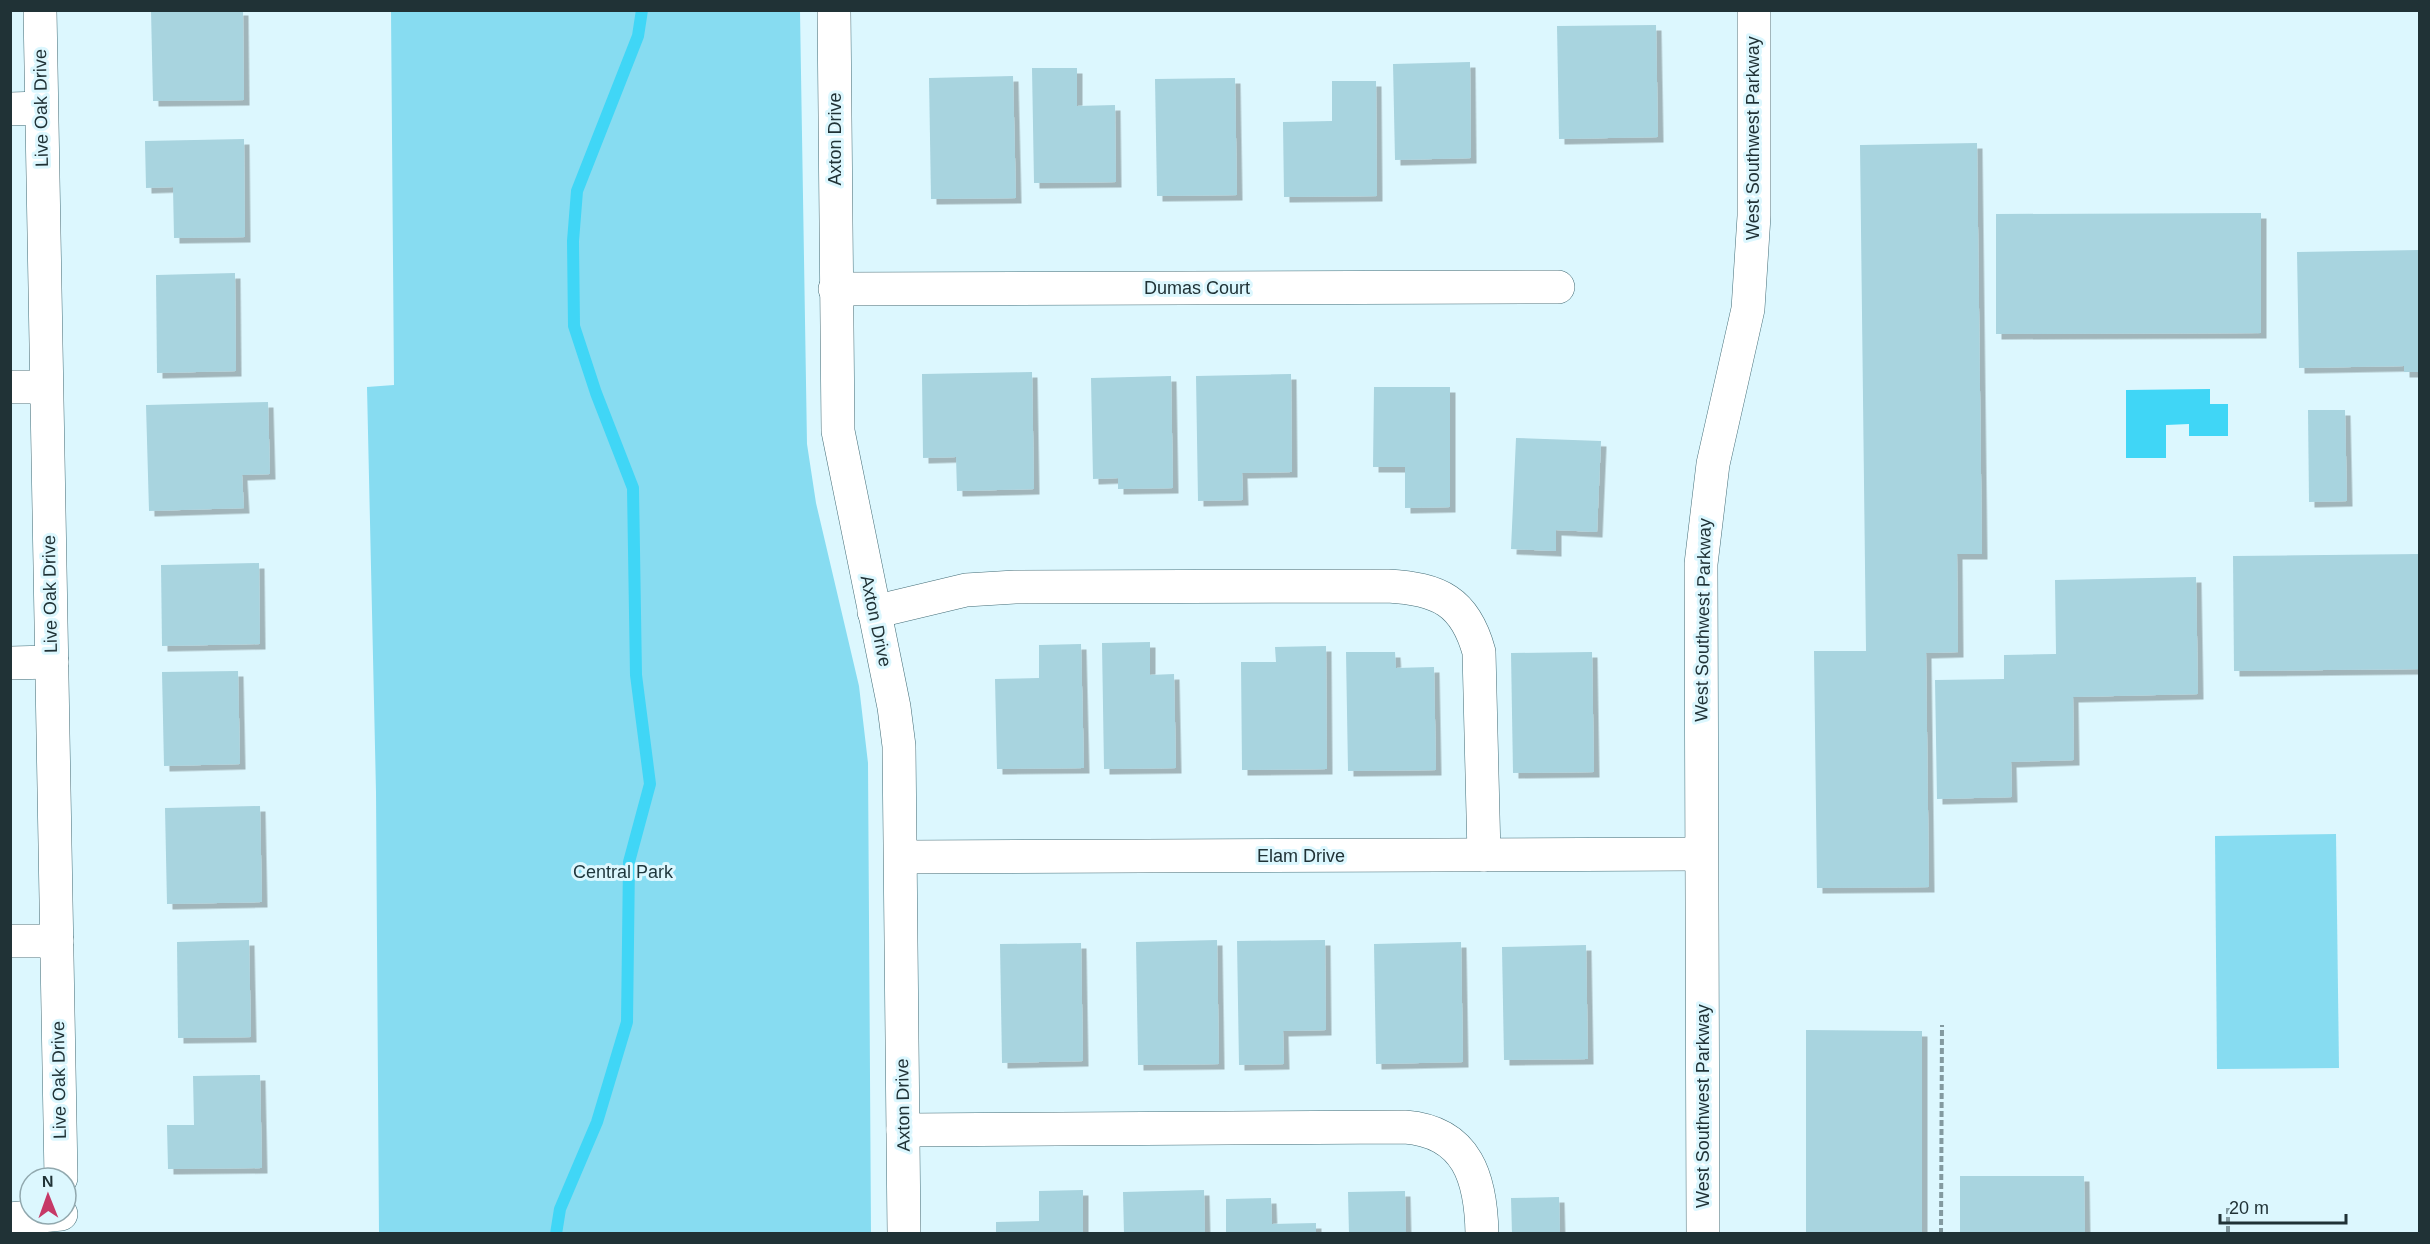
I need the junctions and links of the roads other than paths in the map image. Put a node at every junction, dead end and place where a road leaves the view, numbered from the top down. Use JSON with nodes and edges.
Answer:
{"nodes":[{"id":1,"x":40,"y":10,"type":"edge"},
{"id":2,"x":834,"y":10,"type":"edge"},
{"id":3,"x":1754,"y":10,"type":"edge"},
{"id":4,"x":26,"y":108,"type":"edge"},
{"id":5,"x":1558,"y":287,"type":"dead end"},
{"id":6,"x":835,"y":289,"type":"junction"},
{"id":7,"x":10,"y":387,"type":"edge"},
{"id":8,"x":46,"y":387,"type":"junction"},
{"id":9,"x":874,"y":612,"type":"junction"},
{"id":10,"x":52,"y":662,"type":"junction"},
{"id":11,"x":10,"y":663,"type":"edge"},
{"id":12,"x":1701,"y":854,"type":"junction"},
{"id":13,"x":1484,"y":855,"type":"junction"},
{"id":14,"x":901,"y":857,"type":"junction"},
{"id":15,"x":10,"y":941,"type":"edge"},
{"id":16,"x":57,"y":941,"type":"junction"},
{"id":17,"x":903,"y":1130,"type":"junction"},
{"id":18,"x":61,"y":1166,"type":"edge"},
{"id":19,"x":904,"y":1233,"type":"edge"},
{"id":20,"x":1482,"y":1233,"type":"edge"},
{"id":21,"x":1703,"y":1233,"type":"edge"}],
"edges":[{"from":1,"to":4,"type":"street","name":"Live Oak Drive"},
{"from":2,"to":6,"type":"street","name":"Axton Drive"},
{"from":3,"to":12,"type":"street","name":"West Southwest Parkway"},
{"from":4,"to":8,"type":"street","name":"Live Oak Drive"},
{"from":5,"to":6,"type":"street","name":"Dumas Court"},
{"from":6,"to":9,"type":"street","name":"Axton Drive"},
{"from":7,"to":8,"type":"street"},
{"from":8,"to":10,"type":"street","name":"Live Oak Drive"},
{"from":9,"to":13,"type":"street"},
{"from":9,"to":14,"type":"street","name":"Axton Drive"},
{"from":10,"to":11,"type":"street"},
{"from":10,"to":16,"type":"street","name":"Live Oak Drive"},
{"from":12,"to":13,"type":"street","name":"Elam Drive"},
{"from":12,"to":21,"type":"street","name":"West Southwest Parkway"},
{"from":13,"to":14,"type":"street","name":"Elam Drive"},
{"from":14,"to":17,"type":"street","name":"Axton Drive"},
{"from":15,"to":16,"type":"street"},
{"from":16,"to":18,"type":"street","name":"Live Oak Drive"},
{"from":17,"to":19,"type":"street","name":"Axton Drive"},
{"from":17,"to":20,"type":"street"}]}
